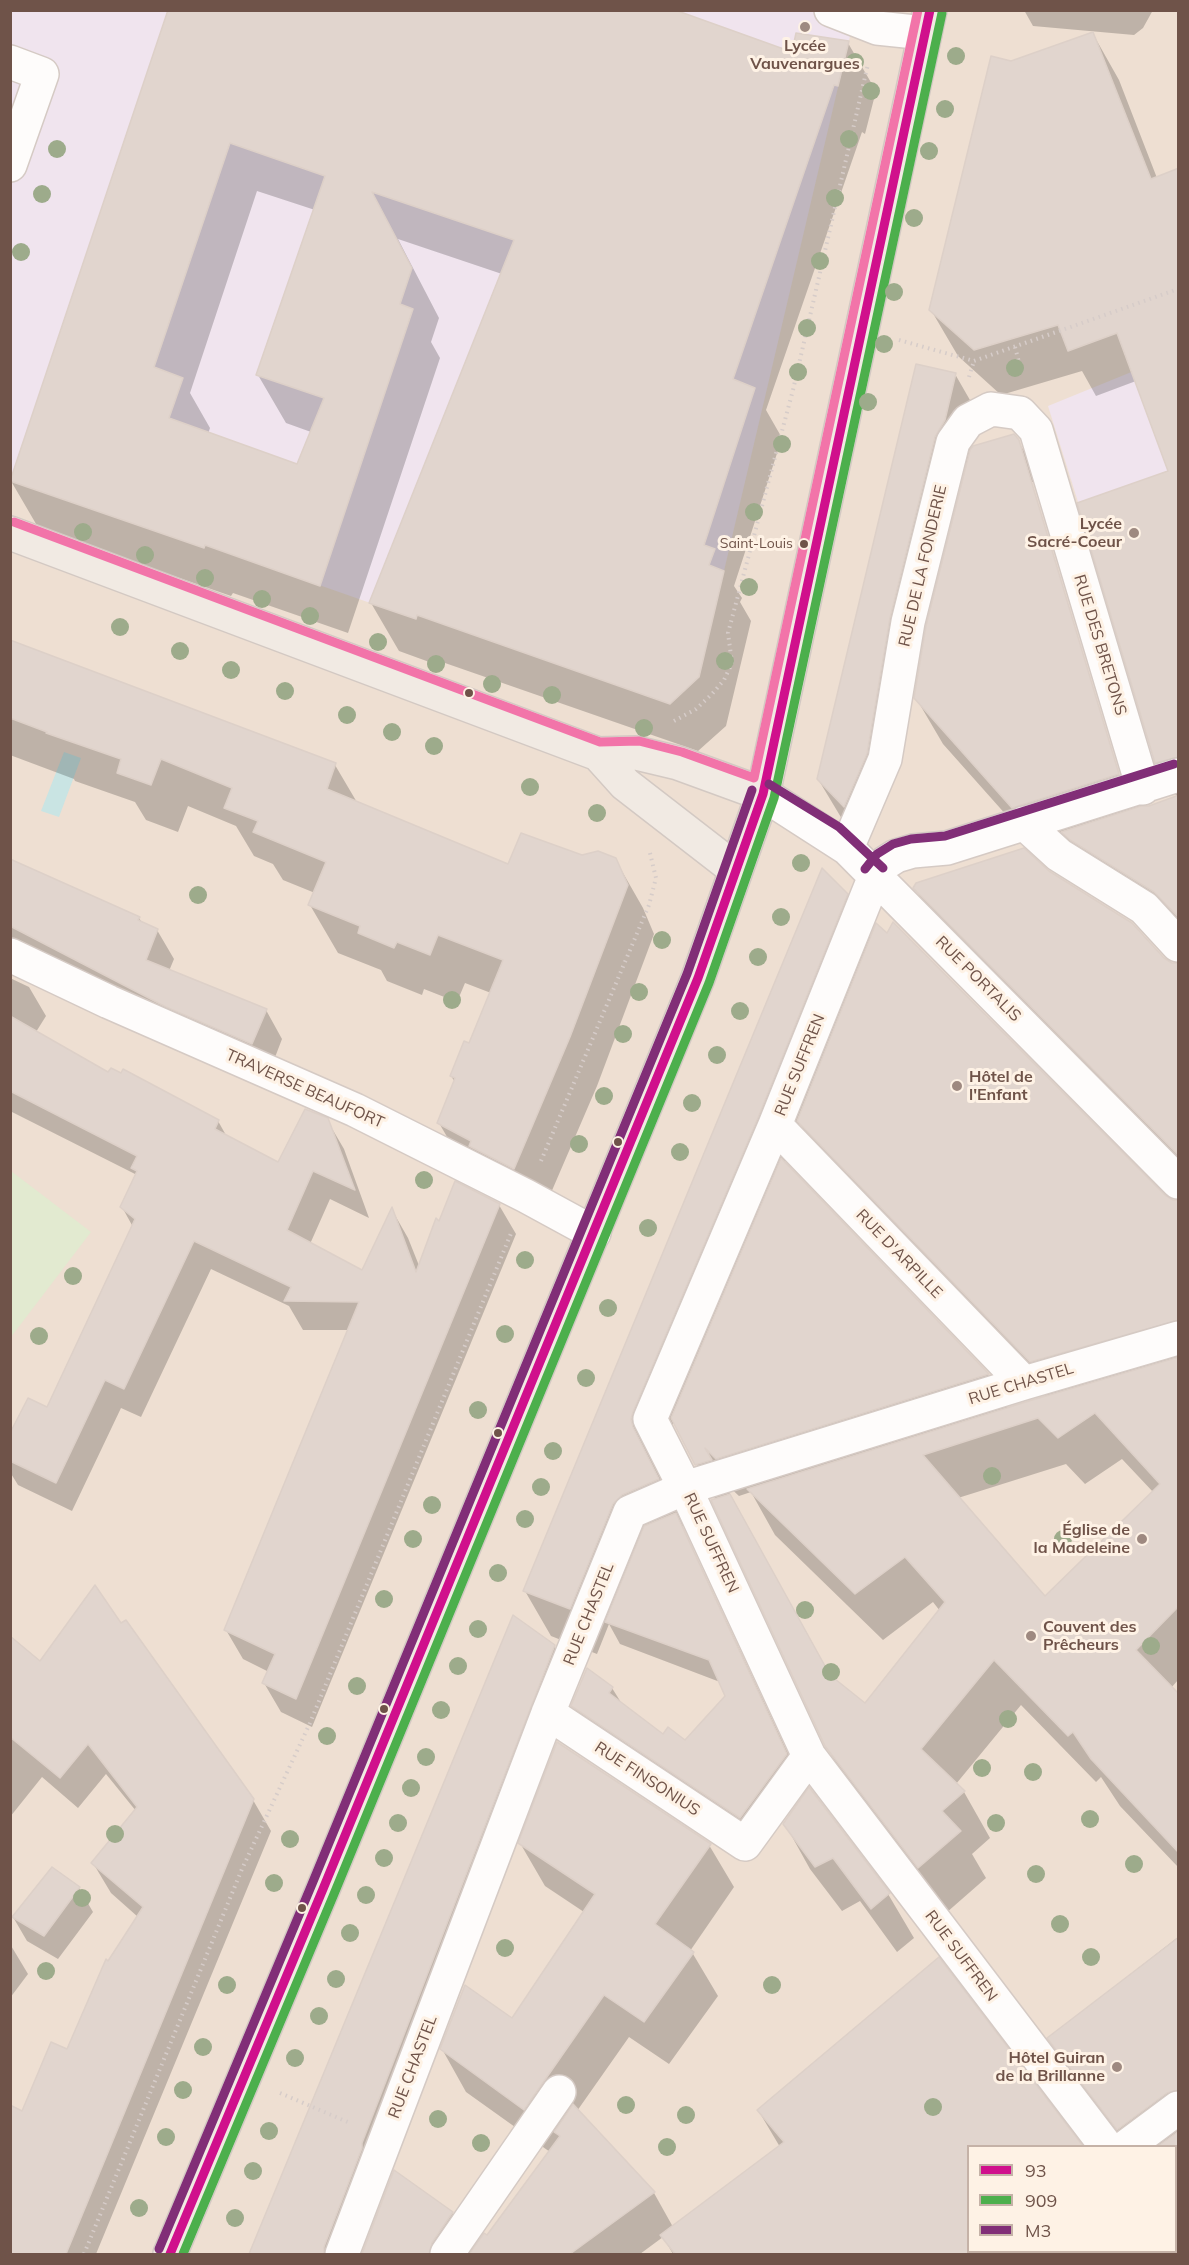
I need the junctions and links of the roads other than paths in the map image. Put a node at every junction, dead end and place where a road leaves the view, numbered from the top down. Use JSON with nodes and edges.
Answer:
{"nodes":[{"id":1,"x":831,"y":10,"type":"edge"},
{"id":2,"x":927,"y":22,"type":"edge"},
{"id":3,"x":10,"y":62,"type":"edge"},
{"id":4,"x":10,"y":165,"type":"edge"},
{"id":5,"x":953,"y":442,"type":"joint"},
{"id":6,"x":10,"y":533,"type":"edge"},
{"id":7,"x":598,"y":754,"type":"junction"},
{"id":8,"x":1179,"y":775,"type":"edge"},
{"id":9,"x":1143,"y":788,"type":"junction"},
{"id":10,"x":763,"y":794,"type":"junction"},
{"id":11,"x":1024,"y":823,"type":"junction"},
{"id":12,"x":848,"y":848,"type":"junction"},
{"id":13,"x":736,"y":870,"type":"junction"},
{"id":14,"x":875,"y":876,"type":"junction"},
{"id":15,"x":1179,"y":945,"type":"edge"},
{"id":16,"x":10,"y":955,"type":"edge"},
{"id":17,"x":775,"y":1125,"type":"junction"},
{"id":18,"x":1179,"y":1182,"type":"edge"},
{"id":19,"x":594,"y":1233,"type":"junction"},
{"id":20,"x":1179,"y":1338,"type":"edge"},
{"id":21,"x":1024,"y":1383,"type":"junction"},
{"id":22,"x":685,"y":1488,"type":"junction"},
{"id":23,"x":548,"y":1713,"type":"junction"},
{"id":24,"x":809,"y":1756,"type":"junction"},
{"id":25,"x":559,"y":2092,"type":"dead end"},
{"id":26,"x":1179,"y":2108,"type":"edge"},
{"id":27,"x":1105,"y":2145,"type":"edge"},
{"id":28,"x":1127,"y":2145,"type":"edge"},
{"id":29,"x":170,"y":2254,"type":"edge"},
{"id":30,"x":342,"y":2254,"type":"edge"},
{"id":31,"x":447,"y":2254,"type":"edge"}],
"edges":[{"from":1,"to":2,"type":"street"},
{"from":2,"to":10,"type":"main road"},
{"from":3,"to":4,"type":"street"},
{"from":5,"to":9,"type":"street","name":"RUE DES BRETONS"},
{"from":5,"to":12,"type":"street","name":"RUE DE LA FONDERIE"},
{"from":6,"to":7,"type":"main road"},
{"from":7,"to":10,"type":"main road"},
{"from":7,"to":13,"type":"main road"},
{"from":8,"to":9,"type":"street"},
{"from":9,"to":11,"type":"street"},
{"from":10,"to":12,"type":"street","name":"RUE PORTALIS"},
{"from":10,"to":13,"type":"main road"},
{"from":11,"to":14,"type":"street"},
{"from":11,"to":15,"type":"street"},
{"from":12,"to":14,"type":"street","name":"RUE PORTALIS"},
{"from":13,"to":19,"type":"main road"},
{"from":14,"to":17,"type":"street","name":"RUE SUFFREN"},
{"from":14,"to":18,"type":"street","name":"RUE PORTALIS"},
{"from":16,"to":19,"type":"street","name":"TRAVERSE BEAUFORT"},
{"from":17,"to":21,"type":"street","name":"RUE D'ARPILLE"},
{"from":17,"to":22,"type":"street","name":"RUE SUFFREN"},
{"from":19,"to":29,"type":"main road"},
{"from":20,"to":21,"type":"street","name":"RUE CHASTEL"},
{"from":21,"to":22,"type":"street","name":"RUE CHASTEL"},
{"from":22,"to":23,"type":"street","name":"RUE CHASTEL"},
{"from":22,"to":24,"type":"street","name":"RUE SUFFREN"},
{"from":23,"to":24,"type":"street","name":"RUE FINSONIUS"},
{"from":23,"to":30,"type":"street","name":"RUE CHASTEL"},
{"from":24,"to":27,"type":"street","name":"RUE SUFFREN"},
{"from":25,"to":31,"type":"street"},
{"from":26,"to":28,"type":"street"}]}
